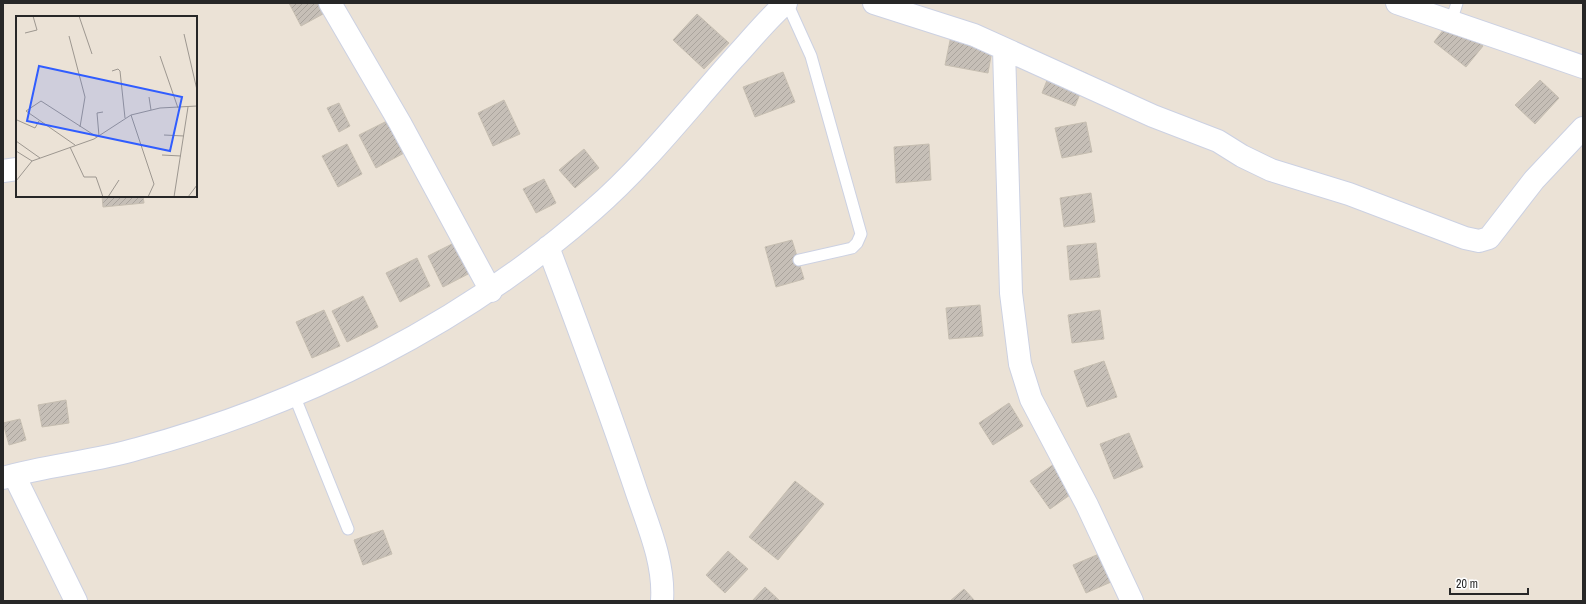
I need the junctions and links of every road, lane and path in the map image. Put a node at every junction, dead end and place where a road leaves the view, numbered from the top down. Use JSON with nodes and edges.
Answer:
{"nodes":[{"id":1,"x":330,"y":3,"type":"edge"},
{"id":2,"x":787,"y":3,"type":"edge"},
{"id":3,"x":874,"y":3,"type":"edge"},
{"id":4,"x":1397,"y":3,"type":"edge"},
{"id":5,"x":1454,"y":12,"type":"edge"},
{"id":6,"x":1004,"y":49,"type":"junction"},
{"id":7,"x":1583,"y":67,"type":"edge"},
{"id":8,"x":1583,"y":128,"type":"edge"},
{"id":9,"x":16,"y":169,"type":"edge"},
{"id":10,"x":3,"y":171,"type":"edge"},
{"id":11,"x":548,"y":247,"type":"junction"},
{"id":12,"x":798,"y":260,"type":"dead end"},
{"id":13,"x":491,"y":291,"type":"junction"},
{"id":14,"x":294,"y":395,"type":"junction"},
{"id":15,"x":8,"y":477,"type":"edge"},
{"id":16,"x":348,"y":530,"type":"dead end"},
{"id":17,"x":76,"y":601,"type":"edge"},
{"id":18,"x":662,"y":601,"type":"edge"},
{"id":19,"x":1132,"y":601,"type":"edge"}],
"edges":[{"from":1,"to":13,"type":"street"},
{"from":2,"to":11,"type":"street"},
{"from":2,"to":12,"type":"lane"},
{"from":3,"to":6,"type":"street"},
{"from":4,"to":5,"type":"street"},
{"from":5,"to":7,"type":"street"},
{"from":6,"to":8,"type":"street"},
{"from":6,"to":19,"type":"street"},
{"from":9,"to":10,"type":"street"},
{"from":11,"to":13,"type":"street"},
{"from":11,"to":18,"type":"street"},
{"from":13,"to":14,"type":"street"},
{"from":14,"to":15,"type":"street"},
{"from":14,"to":16,"type":"lane"},
{"from":15,"to":17,"type":"street"}]}
